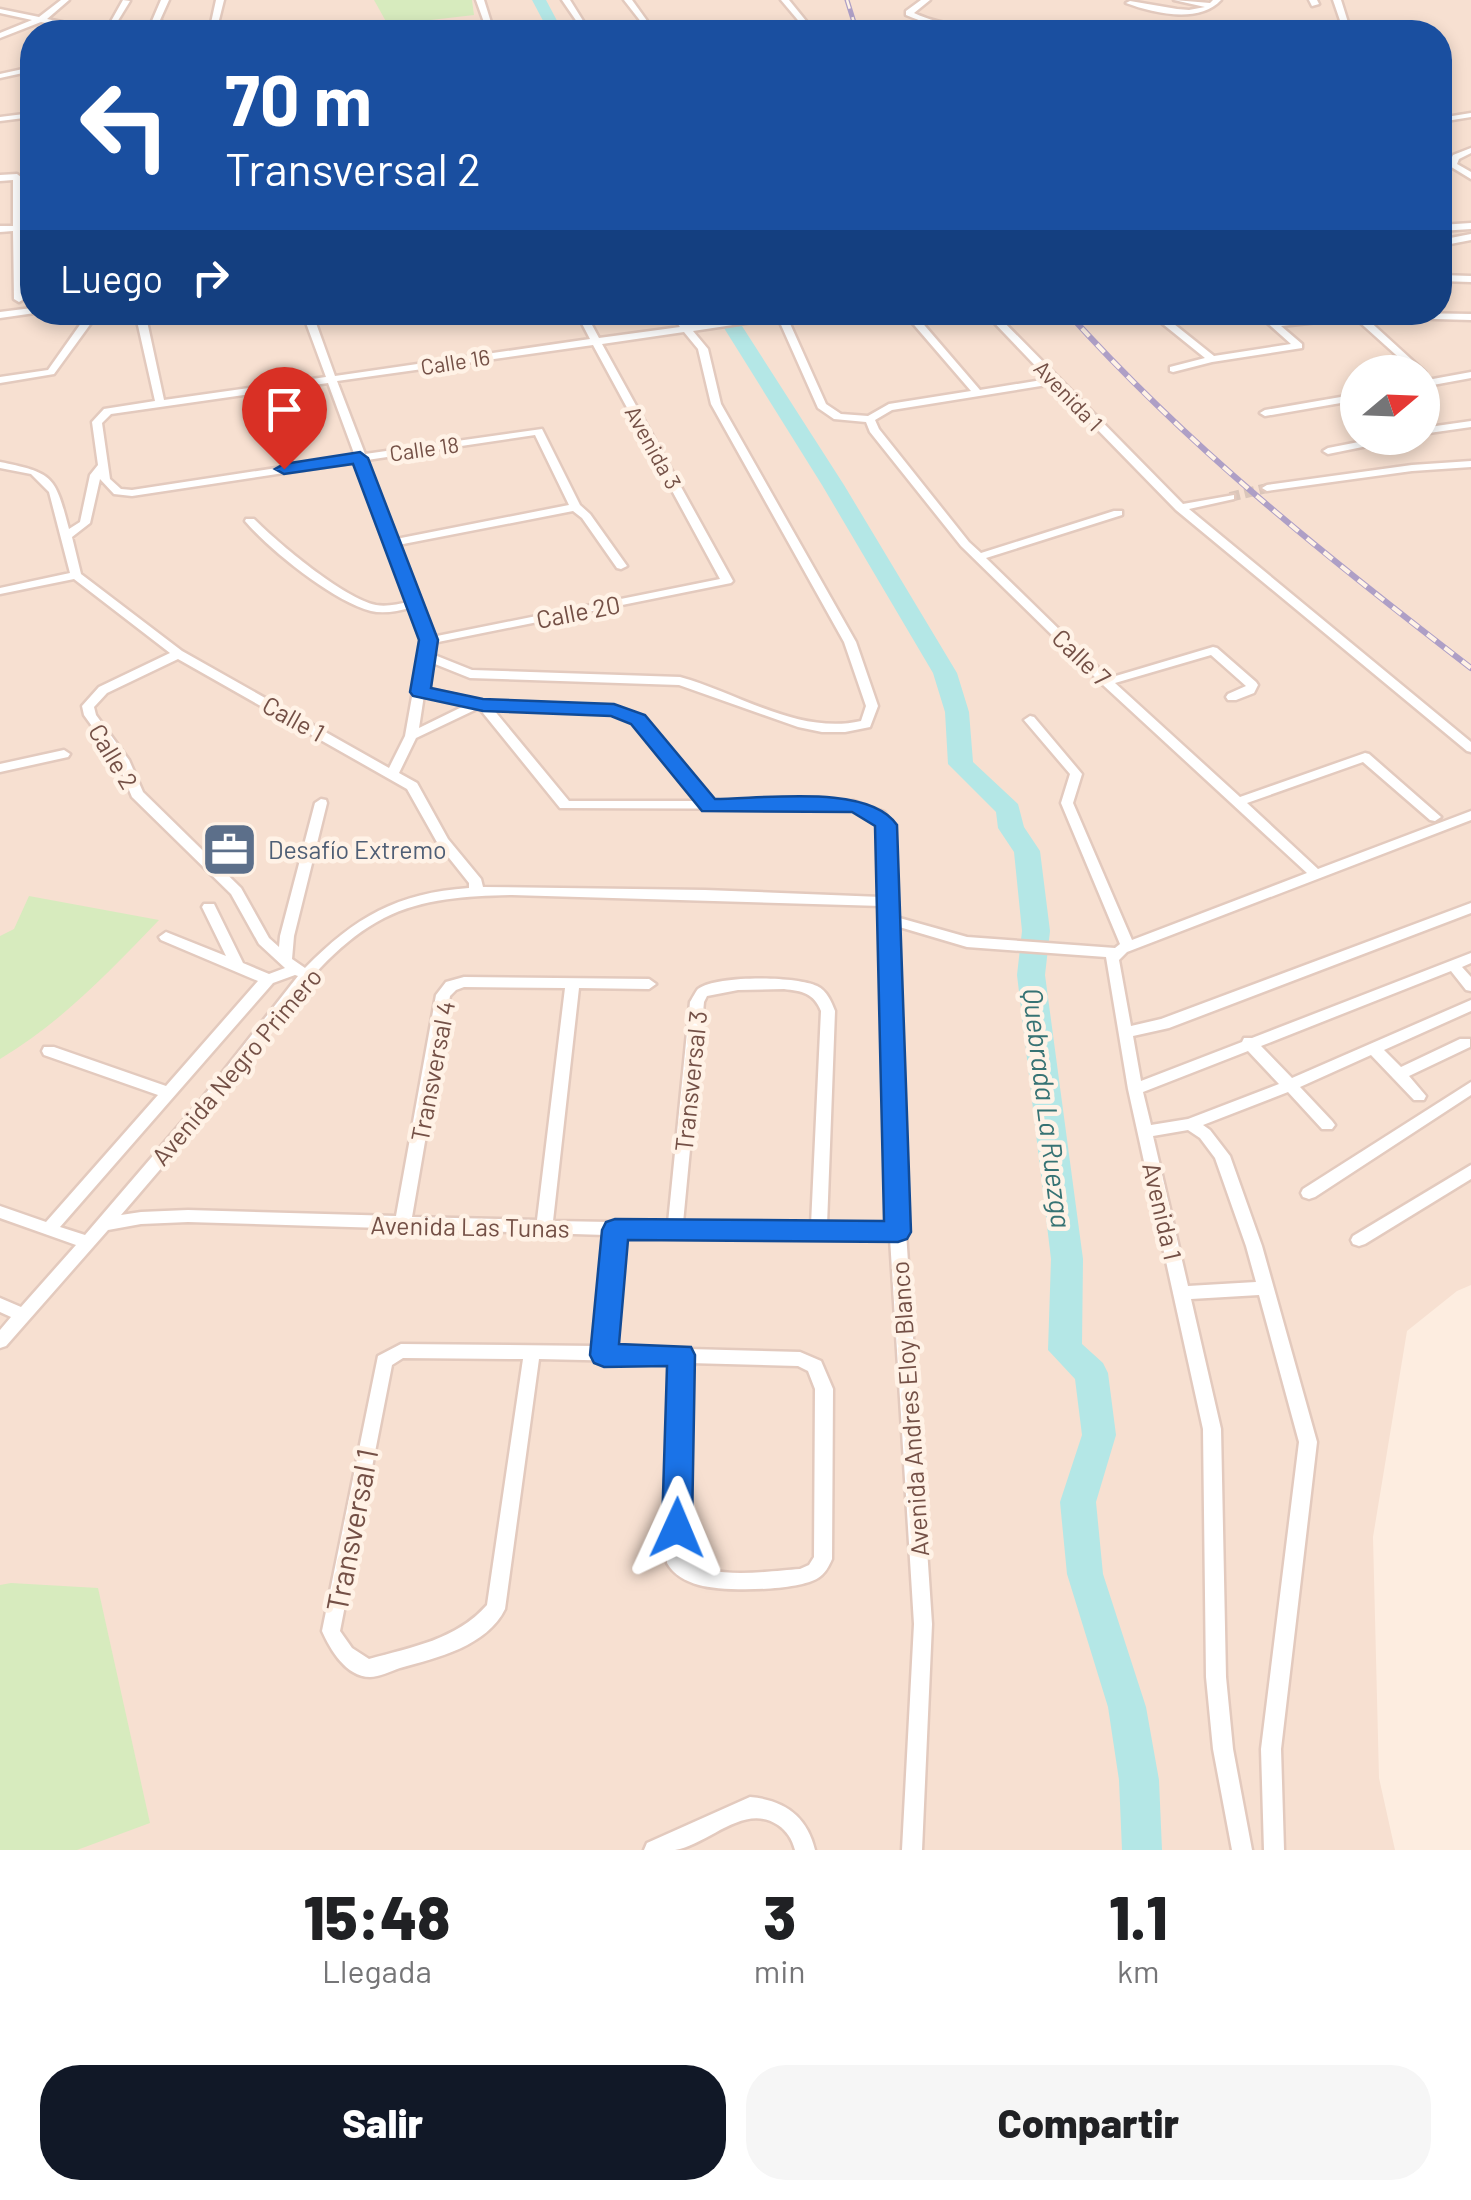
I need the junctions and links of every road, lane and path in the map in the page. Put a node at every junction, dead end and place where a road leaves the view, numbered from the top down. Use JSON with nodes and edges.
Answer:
{"nodes":[{"id":1,"x":65,"y":0,"type":"edge"},
{"id":2,"x":785,"y":0,"type":"edge"},
{"id":3,"x":926,"y":0,"type":"edge"},
{"id":4,"x":1178,"y":0,"type":"edge"},
{"id":5,"x":1130,"y":3,"type":"dead end"},
{"id":6,"x":1216,"y":3,"type":"edge"},
{"id":7,"x":10,"y":4,"type":"dead end"},
{"id":8,"x":0,"y":11,"type":"edge"},
{"id":9,"x":44,"y":18,"type":"junction"},
{"id":10,"x":40,"y":20,"type":"edge"},
{"id":11,"x":52,"y":20,"type":"edge"},
{"id":12,"x":802,"y":20,"type":"edge"},
{"id":13,"x":922,"y":20,"type":"edge"},
{"id":14,"x":1471,"y":150,"type":"edge"},
{"id":15,"x":1471,"y":176,"type":"edge"},
{"id":16,"x":0,"y":178,"type":"edge"},
{"id":17,"x":19,"y":228,"type":"junction"},
{"id":18,"x":0,"y":230,"type":"edge"},
{"id":19,"x":19,"y":299,"type":"dead end"},
{"id":20,"x":85,"y":325,"type":"edge"},
{"id":21,"x":143,"y":325,"type":"edge"},
{"id":22,"x":312,"y":325,"type":"edge"},
{"id":23,"x":587,"y":325,"type":"edge"},
{"id":24,"x":687,"y":325,"type":"edge"},
{"id":25,"x":714,"y":325,"type":"edge"},
{"id":26,"x":781,"y":325,"type":"edge"},
{"id":27,"x":918,"y":325,"type":"edge"},
{"id":28,"x":1001,"y":325,"type":"edge"},
{"id":29,"x":1169,"y":325,"type":"edge"},
{"id":30,"x":1277,"y":325,"type":"edge"},
{"id":31,"x":1369,"y":325,"type":"edge"},
{"id":32,"x":690,"y":328,"type":"junction"},
{"id":33,"x":596,"y":340,"type":"junction"},
{"id":34,"x":1402,"y":355,"type":"edge"},
{"id":35,"x":1212,"y":359,"type":"junction"},
{"id":36,"x":1173,"y":369,"type":"dead end"},
{"id":37,"x":1471,"y":375,"type":"edge"},
{"id":38,"x":0,"y":380,"type":"edge"},
{"id":39,"x":331,"y":380,"type":"junction"},
{"id":40,"x":1054,"y":380,"type":"junction"},
{"id":41,"x":1440,"y":381,"type":"edge"},
{"id":42,"x":978,"y":393,"type":"junction"},
{"id":43,"x":1340,"y":400,"type":"edge"},
{"id":44,"x":160,"y":403,"type":"junction"},
{"id":45,"x":1265,"y":413,"type":"dead end"},
{"id":46,"x":870,"y":418,"type":"junction"},
{"id":47,"x":1471,"y":424,"type":"edge"},
{"id":48,"x":1440,"y":429,"type":"edge"},
{"id":49,"x":1340,"y":449,"type":"edge"},
{"id":50,"x":1328,"y":452,"type":"dead end"},
{"id":51,"x":360,"y":458,"type":"junction"},
{"id":52,"x":104,"y":464,"type":"junction"},
{"id":53,"x":1471,"y":464,"type":"edge"},
{"id":54,"x":0,"y":465,"type":"edge"},
{"id":55,"x":1268,"y":488,"type":"tunnel mouth"},
{"id":56,"x":1230,"y":497,"type":"tunnel mouth"},
{"id":57,"x":575,"y":508,"type":"junction"},
{"id":58,"x":1180,"y":508,"type":"junction"},
{"id":59,"x":1118,"y":513,"type":"dead end"},
{"id":60,"x":250,"y":521,"type":"dead end"},
{"id":61,"x":66,"y":536,"type":"junction"},
{"id":62,"x":392,"y":543,"type":"junction"},
{"id":63,"x":979,"y":556,"type":"junction"},
{"id":64,"x":622,"y":566,"type":"dead end"},
{"id":65,"x":76,"y":575,"type":"junction"},
{"id":66,"x":728,"y":581,"type":"joint"},
{"id":67,"x":0,"y":592,"type":"edge"},
{"id":68,"x":414,"y":604,"type":"junction"},
{"id":69,"x":428,"y":640,"type":"junction"},
{"id":70,"x":178,"y":654,"type":"junction"},
{"id":71,"x":426,"y":656,"type":"junction"},
{"id":72,"x":1107,"y":682,"type":"junction"},
{"id":73,"x":420,"y":692,"type":"junction"},
{"id":74,"x":1232,"y":697,"type":"dead end"},
{"id":75,"x":481,"y":704,"type":"junction"},
{"id":76,"x":88,"y":706,"type":"joint"},
{"id":77,"x":1030,"y":720,"type":"dead end"},
{"id":78,"x":411,"y":736,"type":"junction"},
{"id":79,"x":1471,"y":748,"type":"edge"},
{"id":80,"x":64,"y":754,"type":"dead end"},
{"id":81,"x":0,"y":768,"type":"edge"},
{"id":82,"x":394,"y":772,"type":"junction"},
{"id":83,"x":1238,"y":802,"type":"junction"},
{"id":84,"x":321,"y":803,"type":"dead end"},
{"id":85,"x":710,"y":806,"type":"junction"},
{"id":86,"x":1471,"y":815,"type":"edge"},
{"id":87,"x":1435,"y":817,"type":"dead end"},
{"id":88,"x":1318,"y":875,"type":"junction"},
{"id":89,"x":476,"y":892,"type":"junction"},
{"id":90,"x":209,"y":907,"type":"dead end"},
{"id":91,"x":1471,"y":908,"type":"edge"},
{"id":92,"x":891,"y":911,"type":"junction"},
{"id":93,"x":166,"y":937,"type":"dead end"},
{"id":94,"x":1122,"y":950,"type":"junction"},
{"id":95,"x":1471,"y":958,"type":"edge"},
{"id":96,"x":236,"y":963,"type":"junction"},
{"id":97,"x":1454,"y":965,"type":"junction"},
{"id":98,"x":296,"y":969,"type":"junction"},
{"id":99,"x":268,"y":979,"type":"junction"},
{"id":100,"x":572,"y":983,"type":"junction"},
{"id":101,"x":650,"y":984,"type":"dead end"},
{"id":102,"x":1471,"y":986,"type":"edge"},
{"id":103,"x":1471,"y":1005,"type":"edge"},
{"id":104,"x":1124,"y":1033,"type":"junction"},
{"id":105,"x":1248,"y":1042,"type":"junction"},
{"id":106,"x":1465,"y":1042,"type":"dead end"},
{"id":107,"x":1374,"y":1049,"type":"junction"},
{"id":108,"x":49,"y":1051,"type":"dead end"},
{"id":109,"x":1398,"y":1074,"type":"junction"},
{"id":110,"x":1289,"y":1086,"type":"junction"},
{"id":111,"x":1471,"y":1088,"type":"edge"},
{"id":112,"x":1135,"y":1089,"type":"junction"},
{"id":113,"x":170,"y":1094,"type":"junction"},
{"id":114,"x":1418,"y":1096,"type":"dead end"},
{"id":115,"x":1190,"y":1124,"type":"junction"},
{"id":116,"x":1327,"y":1126,"type":"dead end"},
{"id":117,"x":1146,"y":1132,"type":"junction"},
{"id":118,"x":1471,"y":1171,"type":"edge"},
{"id":119,"x":1309,"y":1192,"type":"dead end"},
{"id":120,"x":0,"y":1212,"type":"edge"},
{"id":121,"x":404,"y":1224,"type":"junction"},
{"id":122,"x":102,"y":1226,"type":"junction"},
{"id":123,"x":544,"y":1227,"type":"junction"},
{"id":124,"x":49,"y":1229,"type":"junction"},
{"id":125,"x":675,"y":1229,"type":"junction"},
{"id":126,"x":615,"y":1230,"type":"junction"},
{"id":127,"x":819,"y":1230,"type":"junction"},
{"id":128,"x":898,"y":1232,"type":"junction"},
{"id":129,"x":1360,"y":1240,"type":"dead end"},
{"id":130,"x":86,"y":1242,"type":"junction"},
{"id":131,"x":1267,"y":1288,"type":"junction"},
{"id":132,"x":1181,"y":1293,"type":"junction"},
{"id":133,"x":0,"y":1306,"type":"edge"},
{"id":134,"x":24,"y":1315,"type":"junction"},
{"id":135,"x":0,"y":1341,"type":"edge"},
{"id":136,"x":532,"y":1352,"type":"junction"},
{"id":137,"x":604,"y":1355,"type":"junction"},
{"id":138,"x":681,"y":1355,"type":"junction"},
{"id":139,"x":654,"y":1850,"type":"edge"},
{"id":140,"x":805,"y":1850,"type":"edge"},
{"id":141,"x":912,"y":1850,"type":"edge"},
{"id":142,"x":1242,"y":1850,"type":"edge"},
{"id":143,"x":1274,"y":1850,"type":"edge"}],
"edges":[{"from":1,"to":9,"type":"street"},
{"from":2,"to":12,"type":"street"},
{"from":3,"to":13,"type":"street"},
{"from":4,"to":6,"type":"street"},
{"from":5,"to":6,"type":"street"},
{"from":7,"to":8,"type":"street"},
{"from":8,"to":9,"type":"street"},
{"from":9,"to":10,"type":"street"},
{"from":9,"to":11,"type":"street"},
{"from":14,"to":15,"type":"street"},
{"from":16,"to":17,"type":"street"},
{"from":17,"to":18,"type":"street"},
{"from":17,"to":19,"type":"street"},
{"from":20,"to":38,"type":"street"},
{"from":21,"to":44,"type":"street"},
{"from":22,"to":39,"type":"street"},
{"from":23,"to":33,"type":"street","name":"Avenida 3"},
{"from":24,"to":32,"type":"street"},
{"from":25,"to":32,"type":"street","name":"Calle 16"},
{"from":26,"to":46,"type":"street"},
{"from":27,"to":42,"type":"street"},
{"from":28,"to":40,"type":"street","name":"Avenida 1"},
{"from":29,"to":35,"type":"street"},
{"from":30,"to":35,"type":"street"},
{"from":31,"to":34,"type":"street"},
{"from":32,"to":33,"type":"street","name":"Calle 16"},
{"from":32,"to":71,"type":"street"},
{"from":33,"to":39,"type":"street","name":"Calle 16"},
{"from":33,"to":66,"type":"street","name":"Avenida 3"},
{"from":35,"to":36,"type":"street"},
{"from":37,"to":41,"type":"street"},
{"from":39,"to":44,"type":"street","name":"Calle 16"},
{"from":39,"to":51,"type":"street"},
{"from":40,"to":42,"type":"street"},
{"from":40,"to":58,"type":"street","name":"Avenida 1"},
{"from":42,"to":46,"type":"street"},
{"from":43,"to":45,"type":"street"},
{"from":44,"to":52,"type":"street","name":"Calle 16"},
{"from":46,"to":63,"type":"street","name":"Calle 7"},
{"from":47,"to":48,"type":"street"},
{"from":49,"to":50,"type":"street"},
{"from":51,"to":52,"type":"street","name":"Calle 18"},
{"from":51,"to":57,"type":"street","name":"Calle 18"},
{"from":51,"to":62,"type":"street"},
{"from":52,"to":61,"type":"street"},
{"from":53,"to":55,"type":"street"},
{"from":54,"to":61,"type":"street"},
{"from":56,"to":58,"type":"street"},
{"from":57,"to":62,"type":"street"},
{"from":57,"to":64,"type":"street"},
{"from":58,"to":79,"type":"street","name":"Avenida 1"},
{"from":59,"to":63,"type":"street"},
{"from":60,"to":68,"type":"street"},
{"from":61,"to":65,"type":"street"},
{"from":62,"to":68,"type":"street"},
{"from":63,"to":72,"type":"street","name":"Calle 7"},
{"from":65,"to":67,"type":"street"},
{"from":65,"to":70,"type":"street","name":"Calle 1"},
{"from":66,"to":69,"type":"street","name":"Calle 20"},
{"from":68,"to":69,"type":"street"},
{"from":69,"to":71,"type":"street"},
{"from":70,"to":76,"type":"street"},
{"from":70,"to":82,"type":"street","name":"Calle 1"},
{"from":71,"to":73,"type":"street"},
{"from":72,"to":74,"type":"street"},
{"from":72,"to":83,"type":"street","name":"Calle 7"},
{"from":73,"to":75,"type":"street"},
{"from":73,"to":78,"type":"street"},
{"from":75,"to":78,"type":"street"},
{"from":75,"to":85,"type":"street"},
{"from":75,"to":85,"type":"street","name":"Avenida Andres Eloy Blanco"},
{"from":76,"to":98,"type":"street","name":"Calle 2"},
{"from":77,"to":94,"type":"street"},
{"from":78,"to":82,"type":"street"},
{"from":80,"to":81,"type":"street","name":"Calle 2"},
{"from":82,"to":89,"type":"street","name":"Calle 1"},
{"from":83,"to":87,"type":"street"},
{"from":83,"to":88,"type":"street","name":"Calle 7"},
{"from":84,"to":98,"type":"street"},
{"from":85,"to":92,"type":"street","name":"Avenida Andres Eloy Blanco"},
{"from":86,"to":88,"type":"street"},
{"from":88,"to":94,"type":"street"},
{"from":89,"to":92,"type":"street","name":"Avenida Negro Primero"},
{"from":89,"to":98,"type":"street","name":"Avenida Negro Primero"},
{"from":90,"to":96,"type":"street"},
{"from":91,"to":104,"type":"street"},
{"from":92,"to":94,"type":"street","name":"Avenida Negro Primero"},
{"from":92,"to":128,"type":"street","name":"Avenida Andres Eloy Blanco"},
{"from":93,"to":96,"type":"street"},
{"from":94,"to":104,"type":"street","name":"Avenida 1"},
{"from":95,"to":97,"type":"street"},
{"from":96,"to":99,"type":"street"},
{"from":97,"to":102,"type":"street"},
{"from":97,"to":105,"type":"street"},
{"from":98,"to":99,"type":"street"},
{"from":98,"to":122,"type":"street","name":"Avenida Negro Primero"},
{"from":99,"to":113,"type":"street"},
{"from":100,"to":101,"type":"street","name":"Transversal 4"},
{"from":100,"to":121,"type":"street","name":"Transversal 4"},
{"from":100,"to":123,"type":"street"},
{"from":103,"to":107,"type":"street"},
{"from":104,"to":112,"type":"street","name":"Avenida 1"},
{"from":105,"to":110,"type":"street"},
{"from":105,"to":112,"type":"street"},
{"from":106,"to":109,"type":"street"},
{"from":107,"to":109,"type":"street"},
{"from":107,"to":110,"type":"street"},
{"from":108,"to":113,"type":"street"},
{"from":109,"to":114,"type":"street"},
{"from":110,"to":115,"type":"street"},
{"from":110,"to":116,"type":"street"},
{"from":111,"to":119,"type":"street"},
{"from":112,"to":117,"type":"street","name":"Avenida 1"},
{"from":113,"to":124,"type":"street"},
{"from":115,"to":117,"type":"street"},
{"from":115,"to":131,"type":"street"},
{"from":117,"to":132,"type":"street","name":"Avenida 1"},
{"from":118,"to":129,"type":"street"},
{"from":120,"to":124,"type":"street"},
{"from":121,"to":122,"type":"street","name":"Avenida Las Tunas"},
{"from":121,"to":123,"type":"street","name":"Avenida Las Tunas"},
{"from":122,"to":130,"type":"street","name":"Avenida Negro Primero"},
{"from":123,"to":126,"type":"street","name":"Avenida Las Tunas"},
{"from":124,"to":130,"type":"street"},
{"from":125,"to":126,"type":"street","name":"Avenida Las Tunas"},
{"from":125,"to":127,"type":"street","name":"Avenida Las Tunas"},
{"from":125,"to":127,"type":"street","name":"Transversal 3"},
{"from":126,"to":137,"type":"street"},
{"from":127,"to":128,"type":"street","name":"Avenida Las Tunas"},
{"from":128,"to":141,"type":"street","name":"Avenida Andres Eloy Blanco"},
{"from":130,"to":134,"type":"street","name":"Avenida Negro Primero"},
{"from":131,"to":132,"type":"street"},
{"from":131,"to":143,"type":"street"},
{"from":132,"to":142,"type":"street","name":"Avenida 1"},
{"from":133,"to":134,"type":"street"},
{"from":134,"to":135,"type":"street","name":"Avenida Negro Primero"},
{"from":136,"to":136,"type":"street","name":"Transversal 1"},
{"from":136,"to":137,"type":"street","name":"Transversal 1"},
{"from":137,"to":138,"type":"street","name":"Transversal 1"},
{"from":138,"to":138,"type":"street","name":"Transversal 1"},
{"from":139,"to":140,"type":"street"}]}
